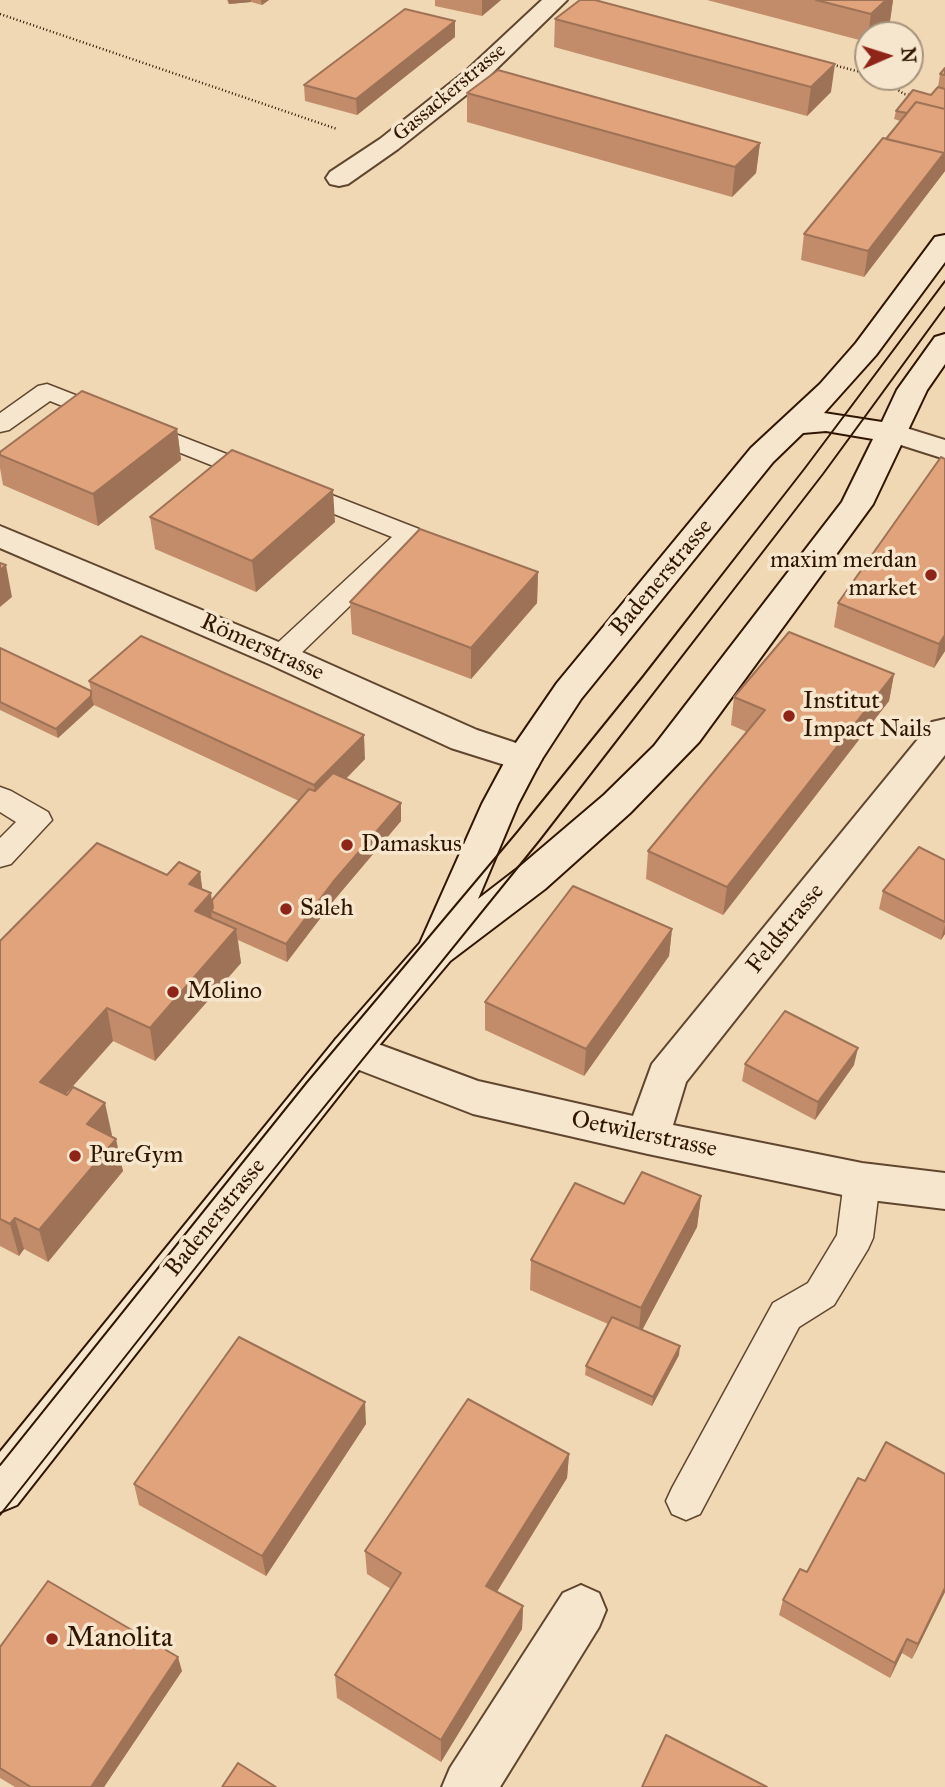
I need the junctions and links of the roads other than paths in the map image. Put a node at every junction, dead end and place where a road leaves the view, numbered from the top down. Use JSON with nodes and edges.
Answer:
{"nodes":[{"id":1,"x":555,"y":0,"type":"edge"},
{"id":2,"x":339,"y":178,"type":"dead end"},
{"id":3,"x":945,"y":243,"type":"edge"},
{"id":4,"x":945,"y":343,"type":"edge"},
{"id":5,"x":0,"y":425,"type":"edge"},
{"id":6,"x":794,"y":425,"type":"junction"},
{"id":7,"x":890,"y":432,"type":"junction"},
{"id":8,"x":945,"y":450,"type":"edge"},
{"id":9,"x":0,"y":536,"type":"edge"},
{"id":10,"x":281,"y":656,"type":"junction"},
{"id":11,"x":945,"y":731,"type":"edge"},
{"id":12,"x":524,"y":759,"type":"junction"},
{"id":13,"x":0,"y":799,"type":"edge"},
{"id":14,"x":0,"y":856,"type":"edge"},
{"id":15,"x":436,"y":951,"type":"junction"},
{"id":16,"x":351,"y":1050,"type":"junction"},
{"id":17,"x":648,"y":1137,"type":"junction"},
{"id":18,"x":862,"y":1181,"type":"junction"},
{"id":19,"x":945,"y":1191,"type":"edge"},
{"id":20,"x":1,"y":1487,"type":"edge"},
{"id":21,"x":686,"y":1501,"type":"dead end"},
{"id":22,"x":581,"y":1610,"type":"dead end"},
{"id":23,"x":469,"y":1787,"type":"edge"}],
"edges":[{"from":1,"to":2,"type":"main road","name":"Gassackerstrasse"},
{"from":3,"to":6,"type":"main road","name":"Badenerstrasse"},
{"from":4,"to":7,"type":"main road","name":"Badenerstrasse"},
{"from":5,"to":10,"type":"lane"},
{"from":6,"to":7,"type":"main road"},
{"from":6,"to":12,"type":"main road","name":"Badenerstrasse"},
{"from":7,"to":8,"type":"main road"},
{"from":7,"to":15,"type":"main road","name":"Badenerstrasse"},
{"from":9,"to":10,"type":"main road","name":"Römerstrasse"},
{"from":10,"to":12,"type":"main road","name":"Römerstrasse"},
{"from":11,"to":17,"type":"main road","name":"Feldstrasse"},
{"from":12,"to":15,"type":"main road","name":"Badenerstrasse"},
{"from":13,"to":14,"type":"lane"},
{"from":15,"to":16,"type":"main road","name":"Badenerstrasse"},
{"from":16,"to":17,"type":"main road","name":"Oetwilerstrasse"},
{"from":16,"to":20,"type":"main road","name":"Badenerstrasse"},
{"from":17,"to":18,"type":"main road","name":"Oetwilerstrasse"},
{"from":18,"to":19,"type":"main road","name":"Oetwilerstrasse"},
{"from":18,"to":21,"type":"lane"},
{"from":22,"to":23,"type":"main road"}]}
